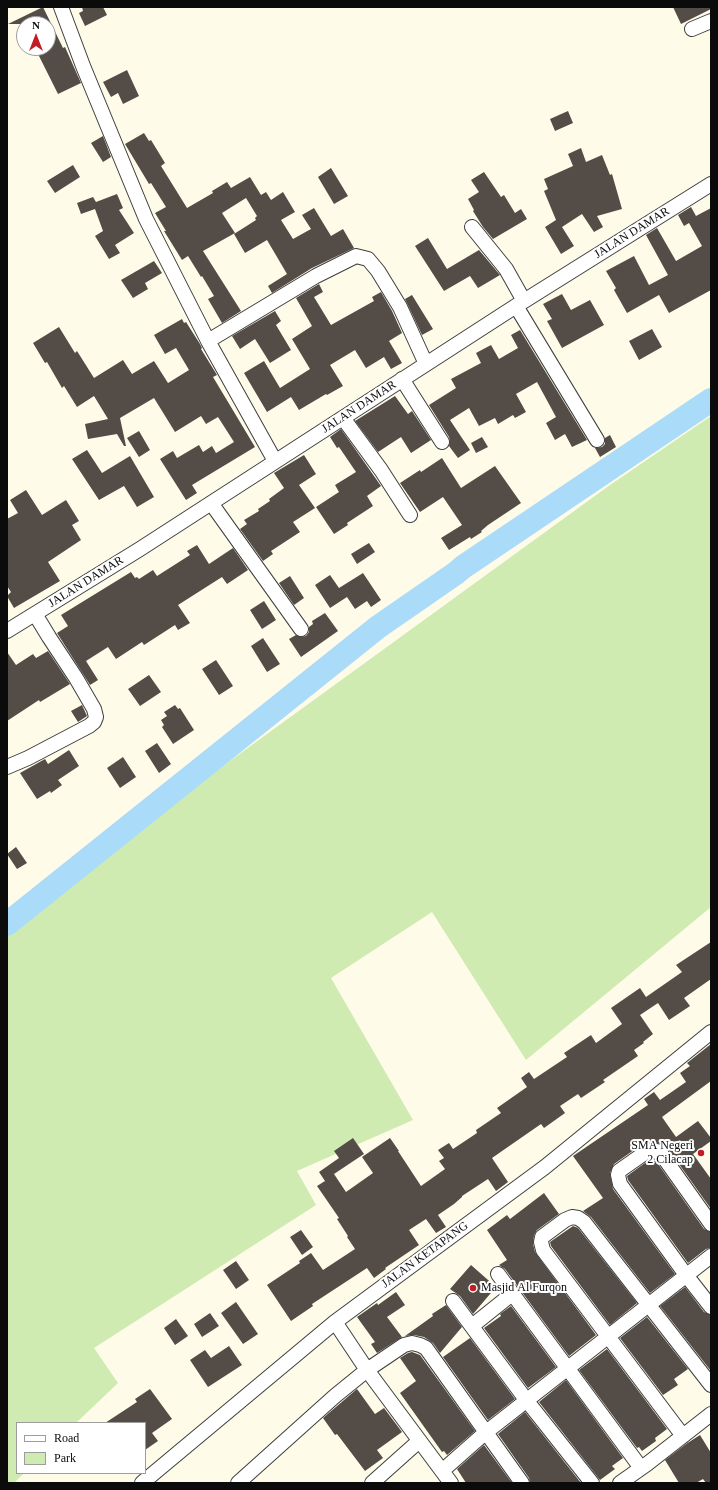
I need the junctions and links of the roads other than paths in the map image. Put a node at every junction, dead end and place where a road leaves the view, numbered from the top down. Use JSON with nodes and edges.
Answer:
{"nodes":[{"id":1,"x":61,"y":7,"type":"edge"},
{"id":2,"x":711,"y":21,"type":"edge"},
{"id":3,"x":692,"y":29,"type":"dead end"},
{"id":4,"x":711,"y":184,"type":"edge"},
{"id":5,"x":472,"y":227,"type":"dead end"},
{"id":6,"x":520,"y":304,"type":"junction"},
{"id":7,"x":208,"y":340,"type":"junction"},
{"id":8,"x":426,"y":364,"type":"junction"},
{"id":9,"x":402,"y":380,"type":"junction"},
{"id":10,"x":343,"y":418,"type":"junction"},
{"id":11,"x":597,"y":440,"type":"dead end"},
{"id":12,"x":442,"y":442,"type":"dead end"},
{"id":13,"x":275,"y":461,"type":"junction"},
{"id":14,"x":211,"y":503,"type":"junction"},
{"id":15,"x":410,"y":516,"type":"dead end"},
{"id":16,"x":36,"y":614,"type":"junction"},
{"id":17,"x":301,"y":629,"type":"dead end"},
{"id":18,"x":7,"y":631,"type":"edge"},
{"id":19,"x":7,"y":767,"type":"edge"},
{"id":20,"x":711,"y":1032,"type":"edge"},
{"id":21,"x":711,"y":1224,"type":"edge"},
{"id":22,"x":711,"y":1256,"type":"edge"},
{"id":23,"x":498,"y":1274,"type":"dead end"},
{"id":24,"x":686,"y":1276,"type":"junction"},
{"id":25,"x":512,"y":1294,"type":"junction"},
{"id":26,"x":453,"y":1301,"type":"dead end"},
{"id":27,"x":648,"y":1305,"type":"junction"},
{"id":28,"x":711,"y":1307,"type":"edge"},
{"id":29,"x":335,"y":1322,"type":"junction"},
{"id":30,"x":472,"y":1326,"type":"junction"},
{"id":31,"x":608,"y":1337,"type":"junction"},
{"id":32,"x":568,"y":1368,"type":"junction"},
{"id":33,"x":367,"y":1370,"type":"junction"},
{"id":34,"x":711,"y":1385,"type":"edge"},
{"id":35,"x":527,"y":1401,"type":"junction"},
{"id":36,"x":711,"y":1414,"type":"edge"},
{"id":37,"x":485,"y":1433,"type":"junction"},
{"id":38,"x":683,"y":1436,"type":"junction"},
{"id":39,"x":419,"y":1442,"type":"junction"},
{"id":40,"x":641,"y":1468,"type":"junction"},
{"id":41,"x":442,"y":1471,"type":"junction"},
{"id":42,"x":142,"y":1483,"type":"edge"},
{"id":43,"x":238,"y":1483,"type":"edge"},
{"id":44,"x":372,"y":1483,"type":"edge"},
{"id":45,"x":451,"y":1483,"type":"edge"},
{"id":46,"x":522,"y":1483,"type":"edge"},
{"id":47,"x":592,"y":1483,"type":"edge"},
{"id":48,"x":620,"y":1483,"type":"edge"}],
"edges":[{"from":1,"to":7,"type":"street"},
{"from":2,"to":3,"type":"street"},
{"from":4,"to":6,"type":"street","name":"JALAN DAMAR"},
{"from":5,"to":6,"type":"street"},
{"from":6,"to":8,"type":"street","name":"JALAN DAMAR"},
{"from":6,"to":11,"type":"street"},
{"from":7,"to":8,"type":"street"},
{"from":7,"to":13,"type":"street"},
{"from":8,"to":9,"type":"street","name":"JALAN DAMAR"},
{"from":9,"to":10,"type":"street","name":"JALAN DAMAR"},
{"from":9,"to":12,"type":"street"},
{"from":10,"to":13,"type":"street","name":"JALAN DAMAR"},
{"from":10,"to":15,"type":"street"},
{"from":13,"to":14,"type":"street","name":"JALAN DAMAR"},
{"from":14,"to":16,"type":"street","name":"JALAN DAMAR"},
{"from":14,"to":17,"type":"street"},
{"from":16,"to":18,"type":"street","name":"JALAN DAMAR"},
{"from":16,"to":19,"type":"street"},
{"from":20,"to":29,"type":"street","name":"JALAN KETAPANG"},
{"from":21,"to":24,"type":"street"},
{"from":22,"to":24,"type":"street"},
{"from":23,"to":25,"type":"street"},
{"from":24,"to":27,"type":"street"},
{"from":24,"to":28,"type":"street"},
{"from":25,"to":30,"type":"street"},
{"from":25,"to":32,"type":"street"},
{"from":26,"to":30,"type":"street"},
{"from":27,"to":31,"type":"street"},
{"from":27,"to":31,"type":"street"},
{"from":27,"to":34,"type":"street"},
{"from":29,"to":33,"type":"street"},
{"from":29,"to":42,"type":"street","name":"JALAN KETAPANG"},
{"from":30,"to":35,"type":"street"},
{"from":31,"to":32,"type":"street"},
{"from":31,"to":38,"type":"street"},
{"from":32,"to":35,"type":"street"},
{"from":32,"to":40,"type":"street"},
{"from":33,"to":37,"type":"street"},
{"from":33,"to":39,"type":"street"},
{"from":33,"to":43,"type":"street"},
{"from":35,"to":37,"type":"street"},
{"from":35,"to":47,"type":"street"},
{"from":36,"to":38,"type":"street"},
{"from":37,"to":41,"type":"street"},
{"from":37,"to":46,"type":"street"},
{"from":38,"to":40,"type":"street"},
{"from":39,"to":41,"type":"street"},
{"from":39,"to":44,"type":"street"},
{"from":40,"to":48,"type":"street"},
{"from":41,"to":45,"type":"street"}]}
